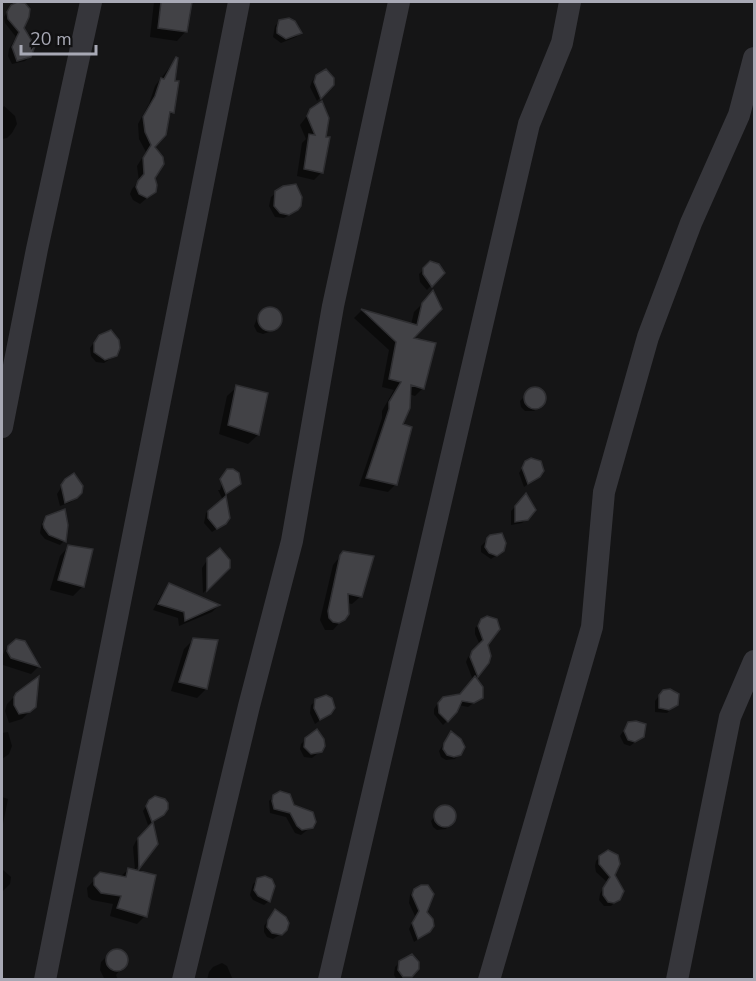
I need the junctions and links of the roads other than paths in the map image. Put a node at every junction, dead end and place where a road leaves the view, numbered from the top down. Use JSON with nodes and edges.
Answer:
{"nodes":[{"id":1,"x":91,"y":2,"type":"edge"},
{"id":2,"x":239,"y":2,"type":"edge"},
{"id":3,"x":399,"y":2,"type":"edge"},
{"id":4,"x":570,"y":2,"type":"edge"},
{"id":5,"x":754,"y":58,"type":"edge"},
{"id":6,"x":2,"y":427,"type":"edge"},
{"id":7,"x":754,"y":661,"type":"edge"},
{"id":8,"x":45,"y":980,"type":"edge"},
{"id":9,"x":183,"y":980,"type":"edge"},
{"id":10,"x":329,"y":980,"type":"edge"},
{"id":11,"x":489,"y":980,"type":"edge"},
{"id":12,"x":677,"y":980,"type":"edge"}],
"edges":[{"from":1,"to":6,"type":"street"},
{"from":2,"to":8,"type":"street"},
{"from":3,"to":9,"type":"street"},
{"from":4,"to":10,"type":"street"},
{"from":5,"to":11,"type":"street"},
{"from":7,"to":12,"type":"street"}]}
